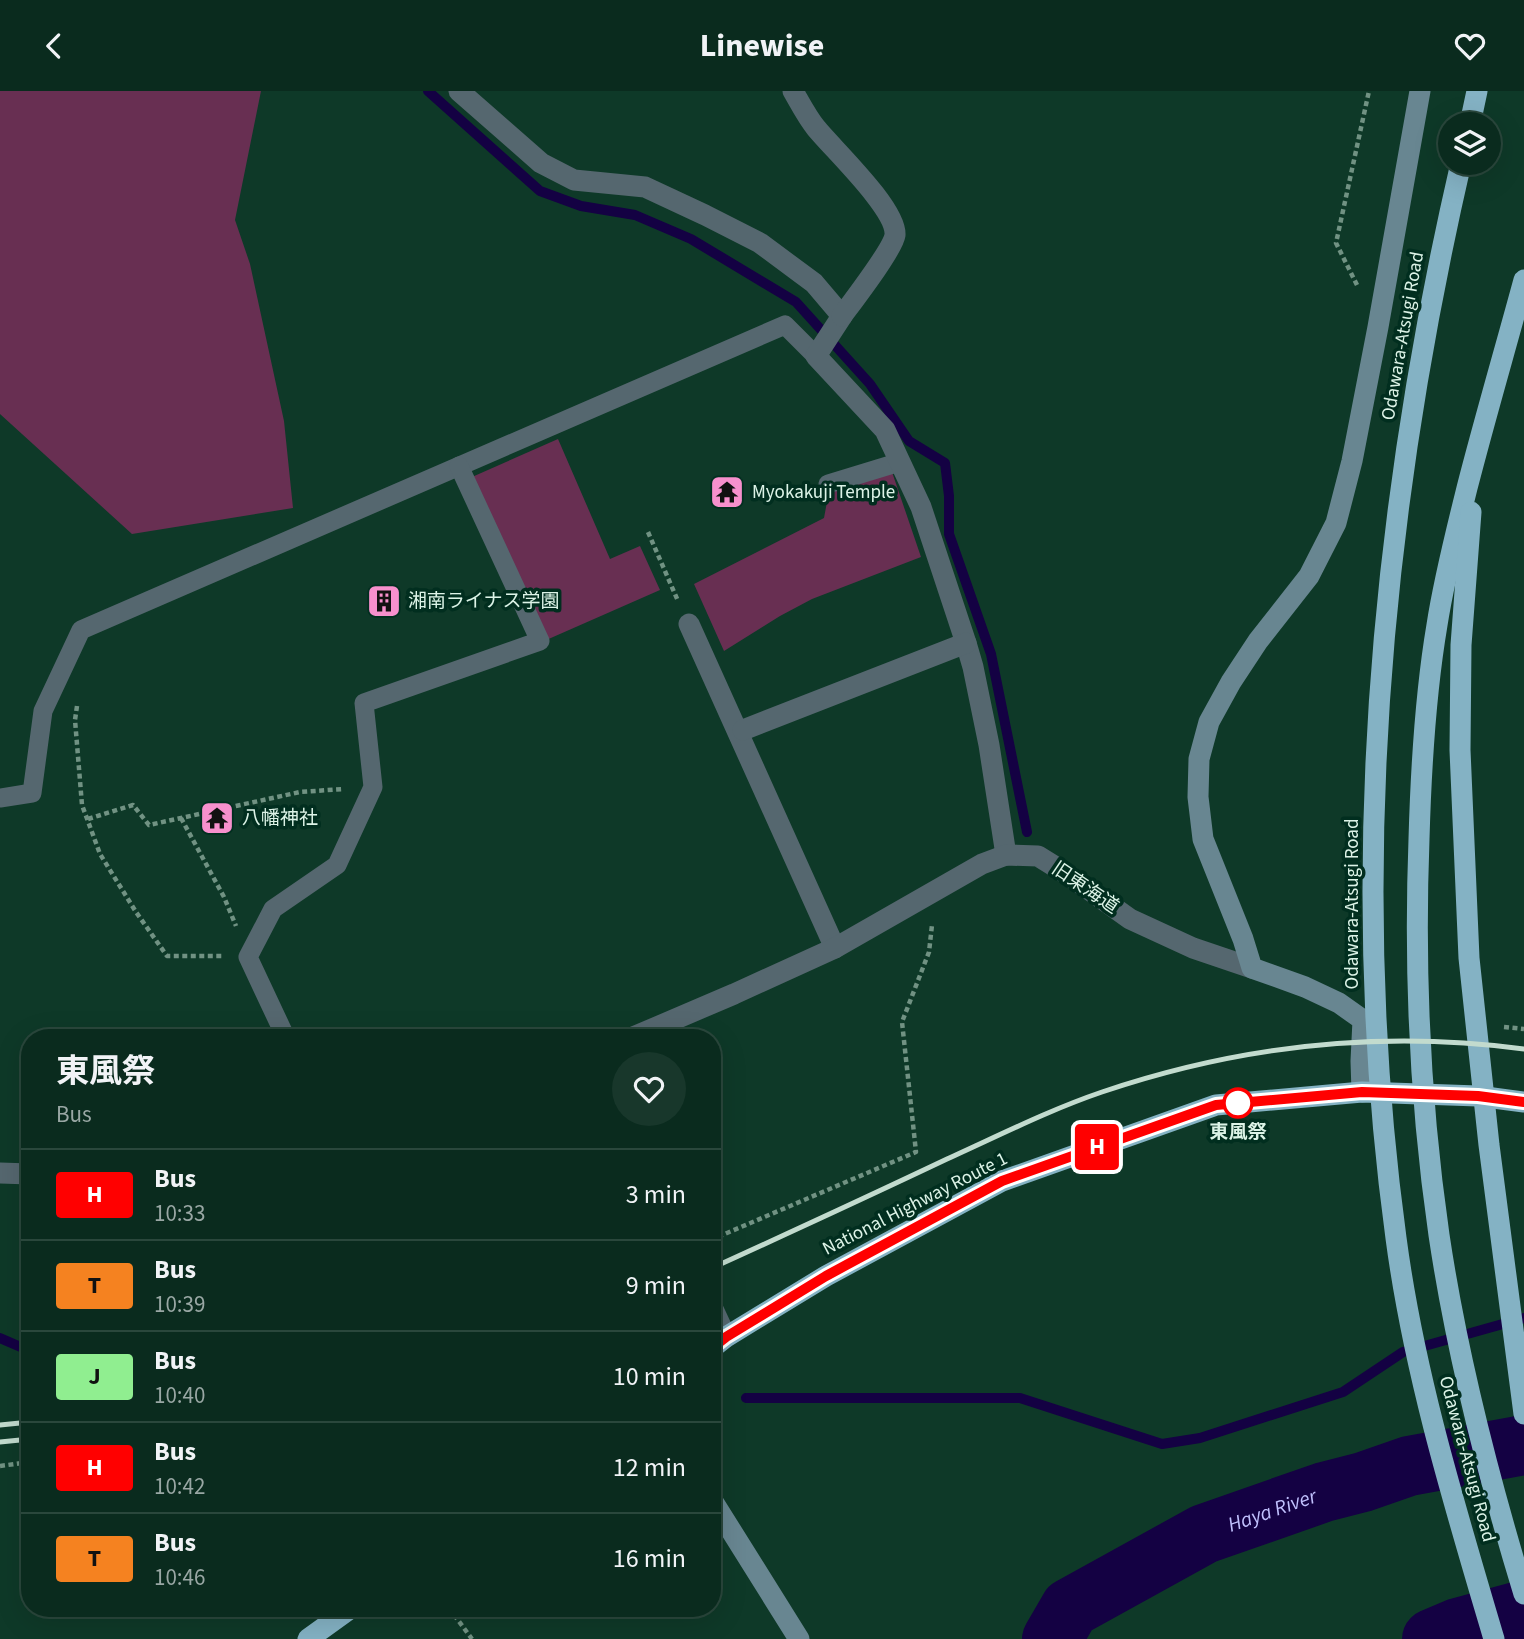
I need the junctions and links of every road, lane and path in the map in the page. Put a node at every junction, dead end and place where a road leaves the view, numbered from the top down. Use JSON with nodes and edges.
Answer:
{"nodes":[{"id":1,"x":459,"y":91,"type":"edge"},
{"id":2,"x":793,"y":91,"type":"edge"},
{"id":3,"x":1369,"y":91,"type":"edge"},
{"id":4,"x":1420,"y":91,"type":"edge"},
{"id":5,"x":1477,"y":91,"type":"edge"},
{"id":6,"x":1473,"y":112,"type":"edge"},
{"id":7,"x":1458,"y":175,"type":"edge"},
{"id":8,"x":1524,"y":281,"type":"edge"},
{"id":9,"x":841,"y":317,"type":"junction"},
{"id":10,"x":1378,"y":327,"type":"junction"},
{"id":11,"x":817,"y":355,"type":"junction"},
{"id":12,"x":1475,"y":457,"type":"junction"},
{"id":13,"x":900,"y":462,"type":"junction"},
{"id":14,"x":459,"y":466,"type":"junction"},
{"id":15,"x":828,"y":484,"type":"dead end"},
{"id":16,"x":648,"y":532,"type":"dead end"},
{"id":17,"x":689,"y":624,"type":"joint"},
{"id":18,"x":966,"y":643,"type":"junction"},
{"id":19,"x":77,"y":701,"type":"dead end"},
{"id":20,"x":743,"y":730,"type":"dead end"},
{"id":21,"x":373,"y":787,"type":"junction"},
{"id":22,"x":0,"y":798,"type":"edge"},
{"id":23,"x":181,"y":818,"type":"junction"},
{"id":24,"x":87,"y":819,"type":"junction"},
{"id":25,"x":1006,"y":855,"type":"junction"},
{"id":26,"x":936,"y":890,"type":"junction"},
{"id":27,"x":224,"y":897,"type":"dead end"},
{"id":28,"x":835,"y":948,"type":"junction"},
{"id":29,"x":248,"y":957,"type":"junction"},
{"id":30,"x":1252,"y":968,"type":"junction"},
{"id":31,"x":282,"y":1029,"type":"edge"},
{"id":32,"x":652,"y":1029,"type":"edge"},
{"id":33,"x":1362,"y":1092,"type":"junction"},
{"id":34,"x":1524,"y":1103,"type":"edge"},
{"id":35,"x":0,"y":1173,"type":"edge"},
{"id":36,"x":21,"y":1174,"type":"edge"},
{"id":37,"x":721,"y":1236,"type":"edge"},
{"id":38,"x":721,"y":1342,"type":"edge"},
{"id":39,"x":1524,"y":1414,"type":"edge"},
{"id":40,"x":21,"y":1463,"type":"edge"},
{"id":41,"x":0,"y":1466,"type":"edge"},
{"id":42,"x":721,"y":1514,"type":"edge"},
{"id":43,"x":1524,"y":1594,"type":"edge"},
{"id":44,"x":339,"y":1617,"type":"edge"},
{"id":45,"x":456,"y":1617,"type":"edge"},
{"id":46,"x":309,"y":1639,"type":"edge"},
{"id":47,"x":472,"y":1639,"type":"edge"},
{"id":48,"x":799,"y":1639,"type":"edge"},
{"id":49,"x":1494,"y":1639,"type":"edge"}],
"edges":[{"from":1,"to":9,"type":"street"},
{"from":2,"to":9,"type":"street"},
{"from":3,"to":10,"type":"path"},
{"from":4,"to":10,"type":"street"},
{"from":5,"to":6,"type":"highway"},
{"from":7,"to":49,"type":"highway","name":"Odawara-Atsugi Road"},
{"from":8,"to":12,"type":"highway","name":"Odawara-Atsugi Road"},
{"from":9,"to":11,"type":"street"},
{"from":10,"to":30,"type":"street"},
{"from":11,"to":13,"type":"street"},
{"from":11,"to":14,"type":"lane"},
{"from":12,"to":39,"type":"highway"},
{"from":12,"to":43,"type":"highway","name":"Odawara-Atsugi Road"},
{"from":13,"to":15,"type":"lane"},
{"from":13,"to":18,"type":"street"},
{"from":14,"to":21,"type":"lane"},
{"from":14,"to":22,"type":"lane"},
{"from":16,"to":17,"type":"path"},
{"from":17,"to":28,"type":"street"},
{"from":18,"to":20,"type":"street"},
{"from":18,"to":25,"type":"street"},
{"from":19,"to":24,"type":"path"},
{"from":21,"to":23,"type":"path"},
{"from":21,"to":29,"type":"lane"},
{"from":23,"to":24,"type":"path"},
{"from":23,"to":27,"type":"path"},
{"from":24,"to":29,"type":"path"},
{"from":25,"to":26,"type":"street","name":"旧東海道"},
{"from":25,"to":30,"type":"street","name":"旧東海道"},
{"from":26,"to":28,"type":"street","name":"旧東海道"},
{"from":26,"to":37,"type":"path"},
{"from":28,"to":32,"type":"street","name":"旧東海道"},
{"from":29,"to":31,"type":"lane"},
{"from":30,"to":33,"type":"street","name":"旧東海道"},
{"from":33,"to":34,"type":"highway","name":"National Highway Route 1"},
{"from":33,"to":38,"type":"highway","name":"National Highway Route 1"},
{"from":35,"to":36,"type":"street"},
{"from":40,"to":41,"type":"path"},
{"from":42,"to":48,"type":"street"},
{"from":44,"to":46,"type":"highway"},
{"from":45,"to":47,"type":"path"}]}
